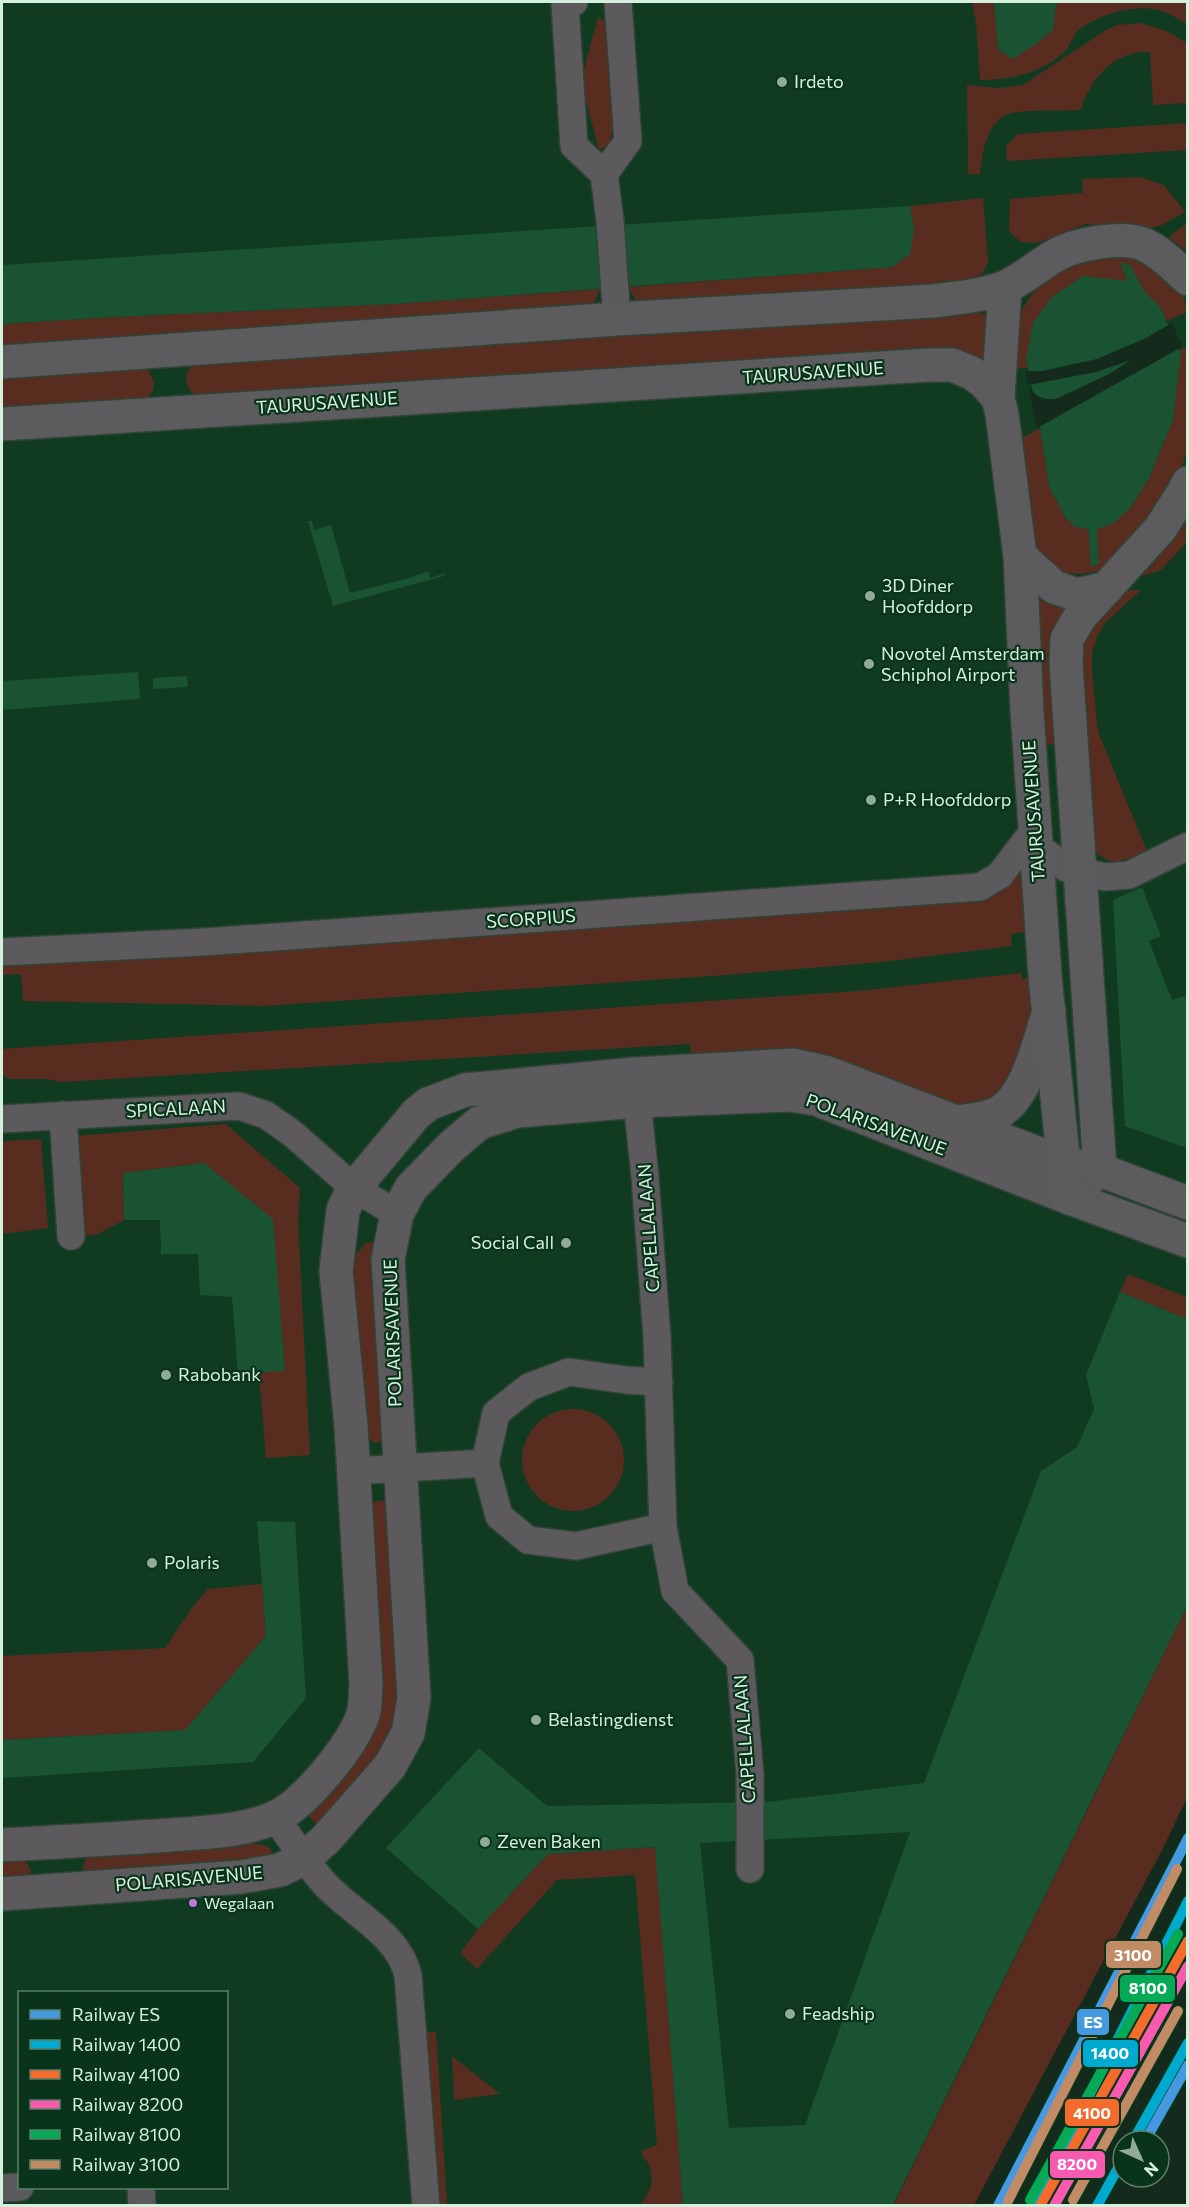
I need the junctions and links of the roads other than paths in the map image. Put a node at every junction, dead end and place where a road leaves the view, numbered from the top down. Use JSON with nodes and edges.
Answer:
{"nodes":[{"id":1,"x":574,"y":2,"type":"edge"},
{"id":2,"x":618,"y":2,"type":"edge"},
{"id":3,"x":604,"y":174,"type":"junction"},
{"id":4,"x":1188,"y":279,"type":"edge"},
{"id":5,"x":1005,"y":287,"type":"junction"},
{"id":6,"x":616,"y":306,"type":"junction"},
{"id":7,"x":2,"y":362,"type":"edge"},
{"id":8,"x":998,"y":398,"type":"junction"},
{"id":9,"x":2,"y":424,"type":"edge"},
{"id":10,"x":1188,"y":483,"type":"edge"},
{"id":11,"x":1020,"y":556,"type":"junction"},
{"id":12,"x":1107,"y":588,"type":"junction"},
{"id":13,"x":1035,"y":837,"type":"junction"},
{"id":14,"x":1188,"y":846,"type":"edge"},
{"id":15,"x":1079,"y":873,"type":"junction"},
{"id":16,"x":2,"y":952,"type":"edge"},
{"id":17,"x":1049,"y":1011,"type":"junction"},
{"id":18,"x":636,"y":1088,"type":"junction"},
{"id":19,"x":63,"y":1115,"type":"junction"},
{"id":20,"x":2,"y":1119,"type":"edge"},
{"id":21,"x":959,"y":1122,"type":"junction"},
{"id":22,"x":1063,"y":1163,"type":"junction"},
{"id":23,"x":1100,"y":1170,"type":"junction"},
{"id":24,"x":354,"y":1188,"type":"junction"},
{"id":25,"x":1067,"y":1197,"type":"junction"},
{"id":26,"x":1188,"y":1203,"type":"edge"},
{"id":27,"x":397,"y":1214,"type":"junction"},
{"id":28,"x":71,"y":1236,"type":"dead end"},
{"id":29,"x":1188,"y":1241,"type":"edge"},
{"id":30,"x":659,"y":1382,"type":"junction"},
{"id":31,"x":485,"y":1463,"type":"junction"},
{"id":32,"x":400,"y":1469,"type":"junction"},
{"id":33,"x":353,"y":1472,"type":"junction"},
{"id":34,"x":663,"y":1527,"type":"junction"},
{"id":35,"x":275,"y":1817,"type":"junction"},
{"id":36,"x":51,"y":1841,"type":"junction"},
{"id":37,"x":2,"y":1845,"type":"edge"},
{"id":38,"x":305,"y":1858,"type":"junction"},
{"id":39,"x":750,"y":1869,"type":"dead end"},
{"id":40,"x":52,"y":1891,"type":"junction"},
{"id":41,"x":2,"y":1894,"type":"edge"},
{"id":42,"x":18,"y":2187,"type":"edge"},
{"id":43,"x":2,"y":2188,"type":"edge"},
{"id":44,"x":141,"y":2189,"type":"edge"},
{"id":45,"x":142,"y":2205,"type":"edge"},
{"id":46,"x":426,"y":2205,"type":"edge"}],
"edges":[{"from":1,"to":3,"type":"street"},
{"from":2,"to":3,"type":"street"},
{"from":3,"to":6,"type":"street"},
{"from":4,"to":5,"type":"main road"},
{"from":5,"to":6,"type":"main road"},
{"from":5,"to":8,"type":"main road"},
{"from":6,"to":7,"type":"main road"},
{"from":8,"to":9,"type":"main road","name":"TAURUSAVENUE"},
{"from":8,"to":11,"type":"main road","name":"TAURUSAVENUE"},
{"from":10,"to":12,"type":"main road"},
{"from":11,"to":12,"type":"main road"},
{"from":11,"to":13,"type":"main road","name":"TAURUSAVENUE"},
{"from":12,"to":15,"type":"main road"},
{"from":13,"to":15,"type":"street"},
{"from":13,"to":16,"type":"street","name":"SCORPIUS"},
{"from":13,"to":17,"type":"main road","name":"TAURUSAVENUE"},
{"from":14,"to":15,"type":"street"},
{"from":15,"to":23,"type":"main road"},
{"from":17,"to":21,"type":"street","name":"TAURUSAVENUE"},
{"from":17,"to":22,"type":"main road","name":"TAURUSAVENUE"},
{"from":18,"to":21,"type":"street","name":"POLARISAVENUE"},
{"from":18,"to":24,"type":"street","name":"POLARISAVENUE"},
{"from":18,"to":25,"type":"street","name":"POLARISAVENUE"},
{"from":18,"to":27,"type":"street","name":"POLARISAVENUE"},
{"from":18,"to":30,"type":"street","name":"CAPELLALAAN"},
{"from":19,"to":20,"type":"street","name":"SPICALAAN"},
{"from":19,"to":24,"type":"street","name":"SPICALAAN"},
{"from":19,"to":28,"type":"street"},
{"from":21,"to":22,"type":"street","name":"POLARISAVENUE"},
{"from":22,"to":23,"type":"street","name":"POLARISAVENUE"},
{"from":22,"to":25,"type":"main road","name":"TAURUSAVENUE"},
{"from":23,"to":25,"type":"street"},
{"from":23,"to":26,"type":"main road","name":"POLARISAVENUE"},
{"from":24,"to":27,"type":"street","name":"SPICALAAN"},
{"from":24,"to":33,"type":"street","name":"POLARISAVENUE"},
{"from":25,"to":29,"type":"main road","name":"POLARISAVENUE"},
{"from":27,"to":32,"type":"street","name":"POLARISAVENUE"},
{"from":30,"to":31,"type":"street"},
{"from":30,"to":34,"type":"street","name":"CAPELLALAAN"},
{"from":31,"to":32,"type":"street"},
{"from":31,"to":34,"type":"street"},
{"from":32,"to":33,"type":"street"},
{"from":32,"to":38,"type":"street","name":"POLARISAVENUE"},
{"from":33,"to":35,"type":"street","name":"POLARISAVENUE"},
{"from":34,"to":39,"type":"street","name":"CAPELLALAAN"},
{"from":35,"to":36,"type":"street","name":"POLARISAVENUE"},
{"from":35,"to":38,"type":"street"},
{"from":36,"to":37,"type":"street","name":"POLARISAVENUE"},
{"from":36,"to":40,"type":"street"},
{"from":38,"to":40,"type":"street","name":"POLARISAVENUE"},
{"from":38,"to":46,"type":"street"},
{"from":40,"to":41,"type":"street","name":"POLARISAVENUE"},
{"from":42,"to":43,"type":"street"},
{"from":44,"to":45,"type":"street"}]}
